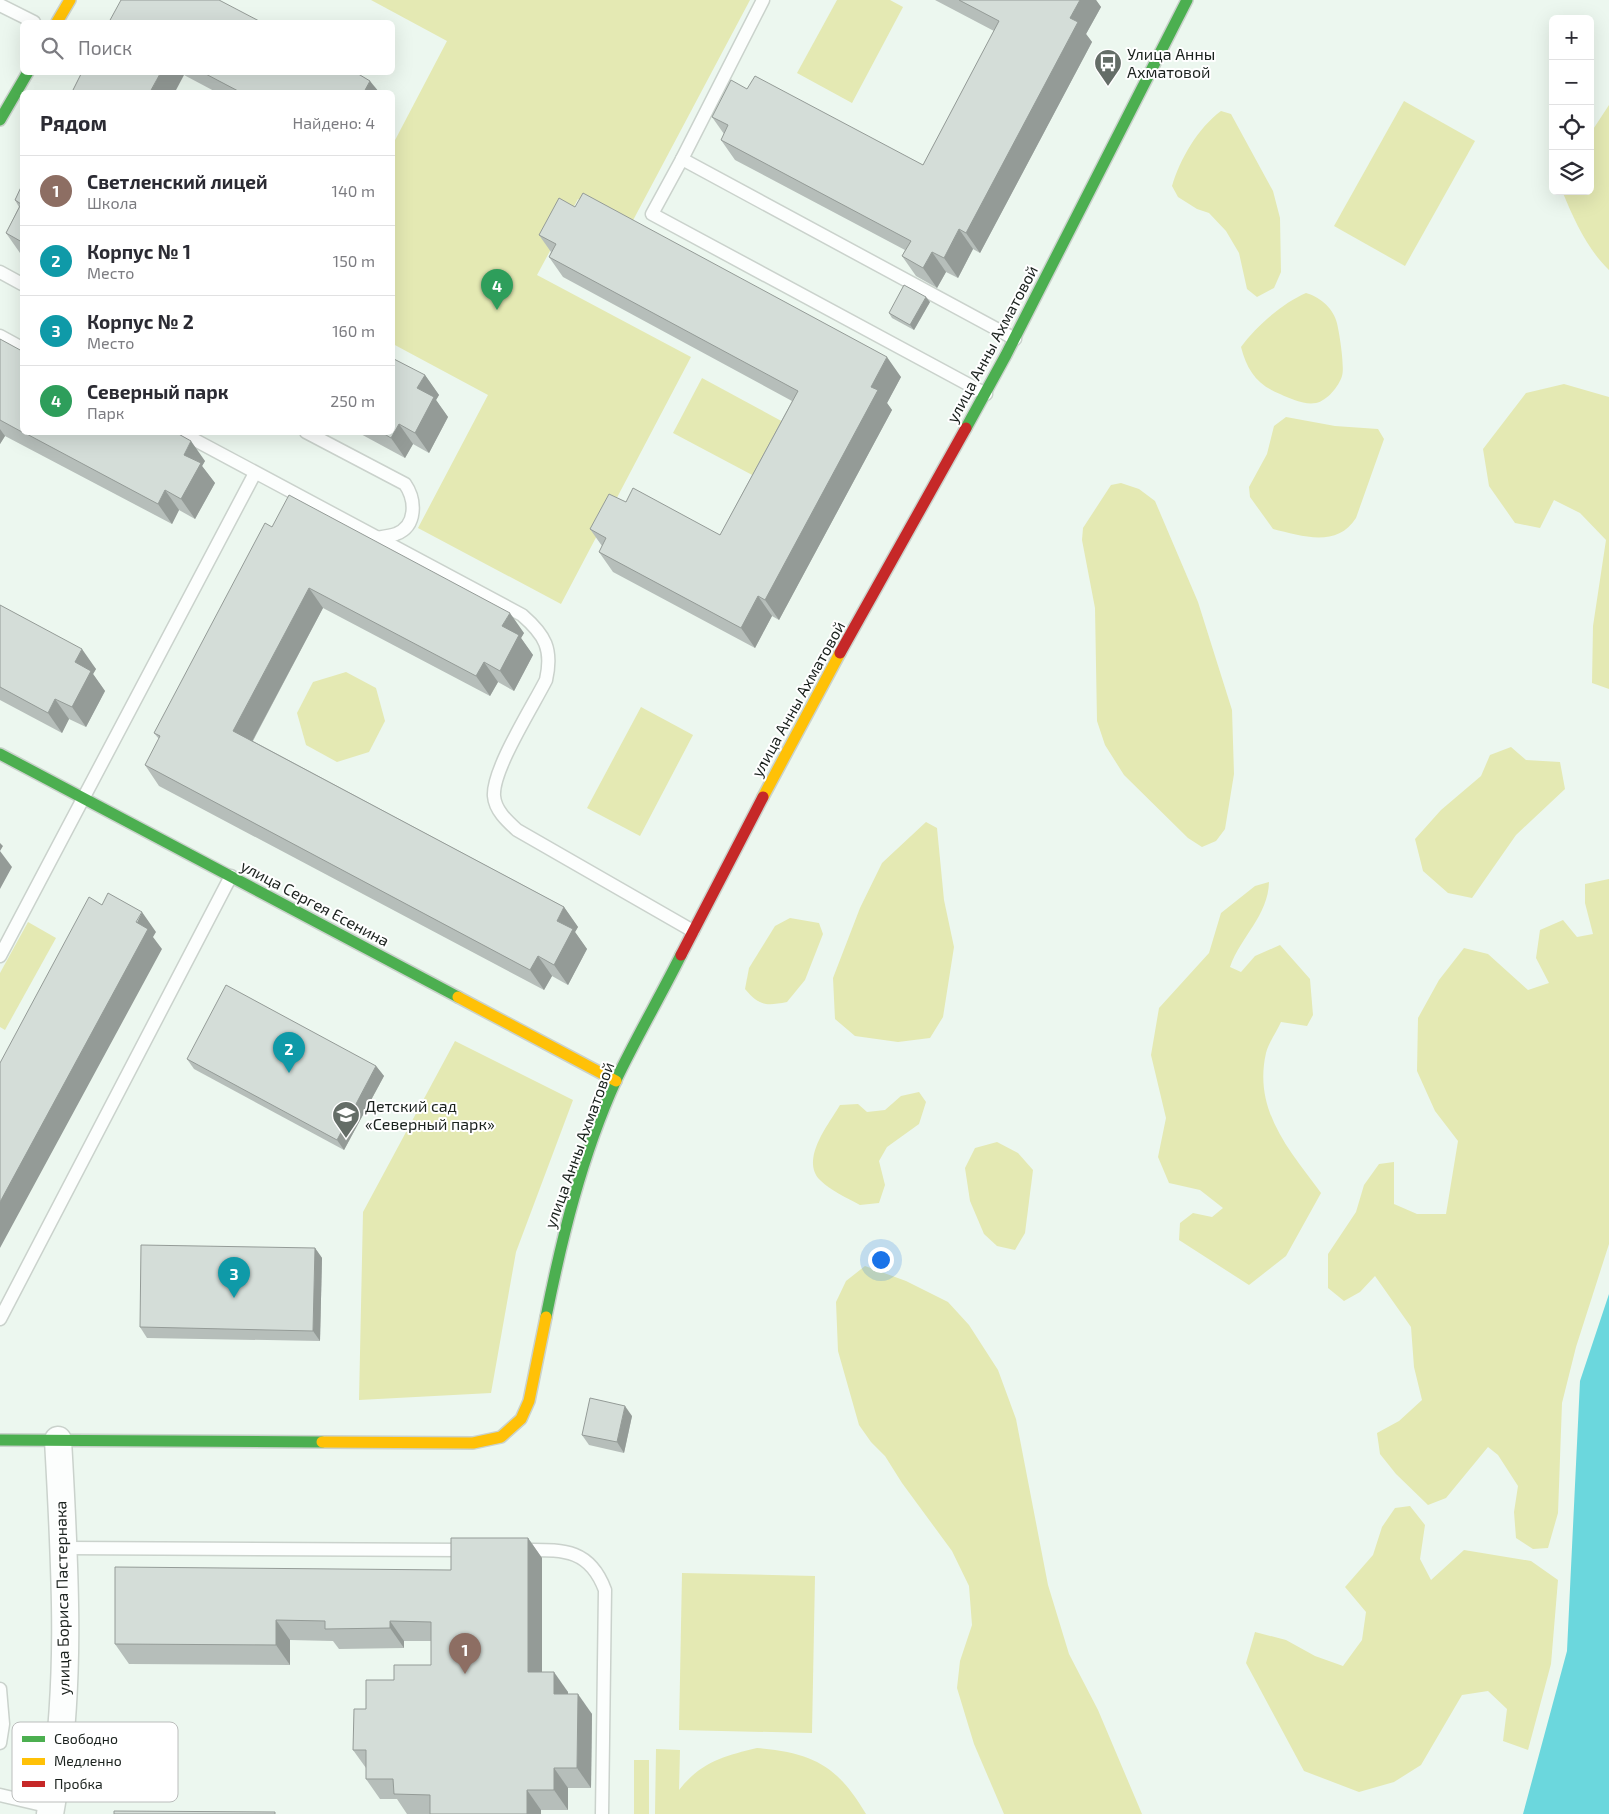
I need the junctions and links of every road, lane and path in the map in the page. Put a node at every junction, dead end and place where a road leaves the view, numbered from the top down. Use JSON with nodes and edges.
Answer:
{"nodes":[{"id":1,"x":70,"y":0,"type":"edge"},
{"id":2,"x":763,"y":0,"type":"edge"},
{"id":3,"x":1183,"y":1,"type":"edge"},
{"id":4,"x":0,"y":5,"type":"edge"},
{"id":5,"x":30,"y":20,"type":"edge"},
{"id":6,"x":58,"y":20,"type":"edge"},
{"id":7,"x":26,"y":75,"type":"edge"},
{"id":8,"x":0,"y":120,"type":"edge"},
{"id":9,"x":682,"y":158,"type":"junction"},
{"id":10,"x":0,"y":272,"type":"edge"},
{"id":11,"x":20,"y":283,"type":"edge"},
{"id":12,"x":0,"y":336,"type":"edge"},
{"id":13,"x":1015,"y":339,"type":"junction"},
{"id":14,"x":20,"y":347,"type":"edge"},
{"id":15,"x":986,"y":394,"type":"junction"},
{"id":16,"x":185,"y":435,"type":"edge"},
{"id":17,"x":312,"y":435,"type":"edge"},
{"id":18,"x":255,"y":473,"type":"junction"},
{"id":19,"x":376,"y":538,"type":"junction"},
{"id":20,"x":0,"y":754,"type":"edge"},
{"id":21,"x":84,"y":799,"type":"junction"},
{"id":22,"x":231,"y":876,"type":"junction"},
{"id":23,"x":693,"y":931,"type":"junction"},
{"id":24,"x":0,"y":956,"type":"edge"},
{"id":25,"x":616,"y":1080,"type":"junction"},
{"id":26,"x":0,"y":1319,"type":"edge"},
{"id":27,"x":0,"y":1440,"type":"edge"},
{"id":28,"x":58,"y":1440,"type":"junction"},
{"id":29,"x":64,"y":1548,"type":"junction"},
{"id":30,"x":481,"y":1550,"type":"edge"},
{"id":31,"x":511,"y":1550,"type":"edge"},
{"id":32,"x":0,"y":1689,"type":"edge"},
{"id":33,"x":63,"y":1722,"type":"edge"},
{"id":34,"x":0,"y":1743,"type":"edge"},
{"id":35,"x":0,"y":1795,"type":"edge"},
{"id":36,"x":12,"y":1799,"type":"edge"},
{"id":37,"x":22,"y":1802,"type":"edge"},
{"id":38,"x":51,"y":1811,"type":"edge"},
{"id":39,"x":602,"y":1814,"type":"edge"}],
"edges":[{"from":1,"to":6,"type":"street"},
{"from":2,"to":9,"type":"lane"},
{"from":3,"to":13,"type":"street","name":"улица Анны Ахматовой"},
{"from":4,"to":5,"type":"lane"},
{"from":7,"to":8,"type":"street"},
{"from":9,"to":13,"type":"lane"},
{"from":9,"to":15,"type":"lane"},
{"from":10,"to":11,"type":"lane"},
{"from":12,"to":14,"type":"lane"},
{"from":13,"to":15,"type":"street","name":"улица Анны Ахматовой"},
{"from":15,"to":23,"type":"street","name":"улица Анны Ахматовой"},
{"from":16,"to":18,"type":"lane"},
{"from":17,"to":19,"type":"lane"},
{"from":18,"to":19,"type":"lane"},
{"from":18,"to":21,"type":"lane"},
{"from":19,"to":23,"type":"lane"},
{"from":20,"to":21,"type":"street","name":"улица Сергея Есенина"},
{"from":21,"to":22,"type":"street","name":"улица Сергея Есенина"},
{"from":21,"to":24,"type":"lane"},
{"from":22,"to":25,"type":"street","name":"улица Сергея Есенина"},
{"from":22,"to":26,"type":"lane"},
{"from":23,"to":25,"type":"street","name":"улица Анны Ахматовой"},
{"from":25,"to":28,"type":"street","name":"улица Анны Ахматовой"},
{"from":27,"to":28,"type":"street"},
{"from":28,"to":29,"type":"street","name":"улица Бориса Пастернака"},
{"from":29,"to":30,"type":"lane"},
{"from":29,"to":33,"type":"street","name":"улица Бориса Пастернака"},
{"from":31,"to":39,"type":"lane"},
{"from":32,"to":34,"type":"lane"},
{"from":35,"to":36,"type":"lane"},
{"from":37,"to":38,"type":"lane"}]}
